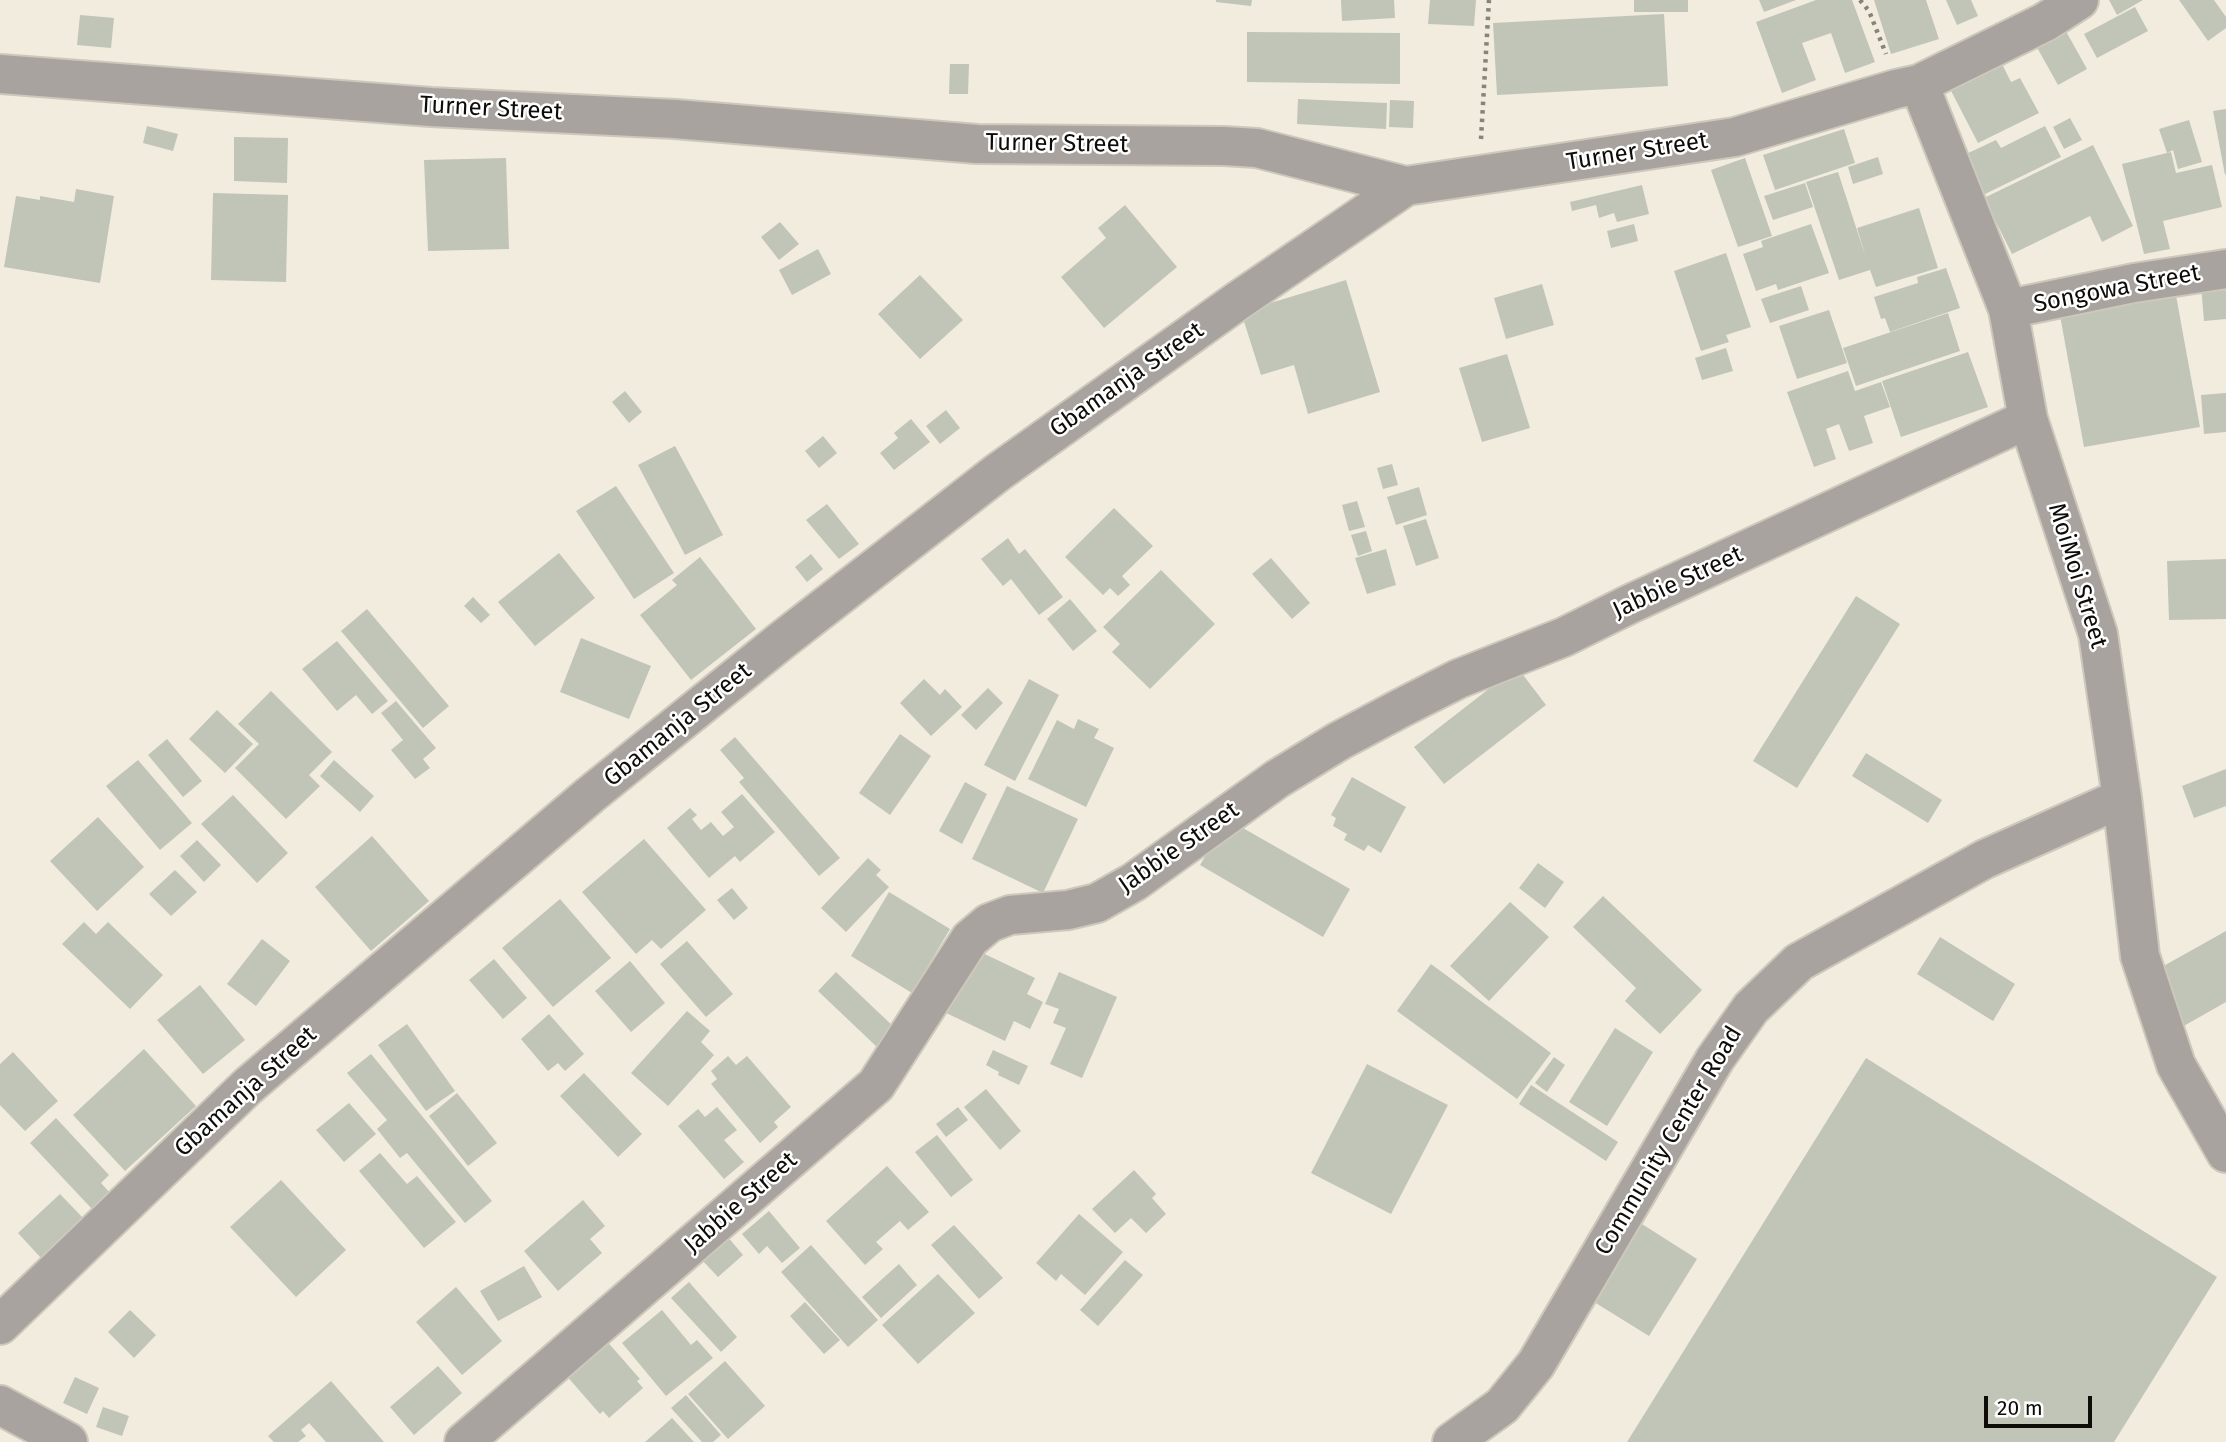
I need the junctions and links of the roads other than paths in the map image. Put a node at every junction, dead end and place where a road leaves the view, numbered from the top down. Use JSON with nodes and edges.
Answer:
{"nodes":[{"id":1,"x":2079,"y":0,"type":"edge"},
{"id":2,"x":0,"y":74,"type":"edge"},
{"id":3,"x":1907,"y":87,"type":"junction"},
{"id":4,"x":1406,"y":186,"type":"junction"},
{"id":5,"x":2226,"y":269,"type":"edge"},
{"id":6,"x":2008,"y":309,"type":"junction"},
{"id":7,"x":2028,"y":419,"type":"junction"},
{"id":8,"x":2122,"y":798,"type":"junction"},
{"id":9,"x":2226,"y":1153,"type":"edge"},
{"id":10,"x":0,"y":1325,"type":"edge"},
{"id":11,"x":0,"y":1405,"type":"edge"},
{"id":12,"x":68,"y":1442,"type":"edge"},
{"id":13,"x":464,"y":1442,"type":"edge"},
{"id":14,"x":1452,"y":1442,"type":"edge"}],
"edges":[{"from":1,"to":3,"type":"street","name":"Turner Street"},
{"from":2,"to":4,"type":"street","name":"Turner Street"},
{"from":3,"to":4,"type":"street","name":"Turner Street"},
{"from":3,"to":6,"type":"street","name":"MoiMoi Street"},
{"from":4,"to":10,"type":"street","name":"Gbamanja Street"},
{"from":5,"to":6,"type":"street","name":"Songowa Street"},
{"from":6,"to":7,"type":"street","name":"MoiMoi Street"},
{"from":7,"to":8,"type":"street","name":"MoiMoi Street"},
{"from":7,"to":13,"type":"street","name":"Jabbie Street"},
{"from":8,"to":9,"type":"street","name":"MoiMoi Street"},
{"from":8,"to":14,"type":"street","name":"Community Center Road"},
{"from":11,"to":12,"type":"street"}]}
